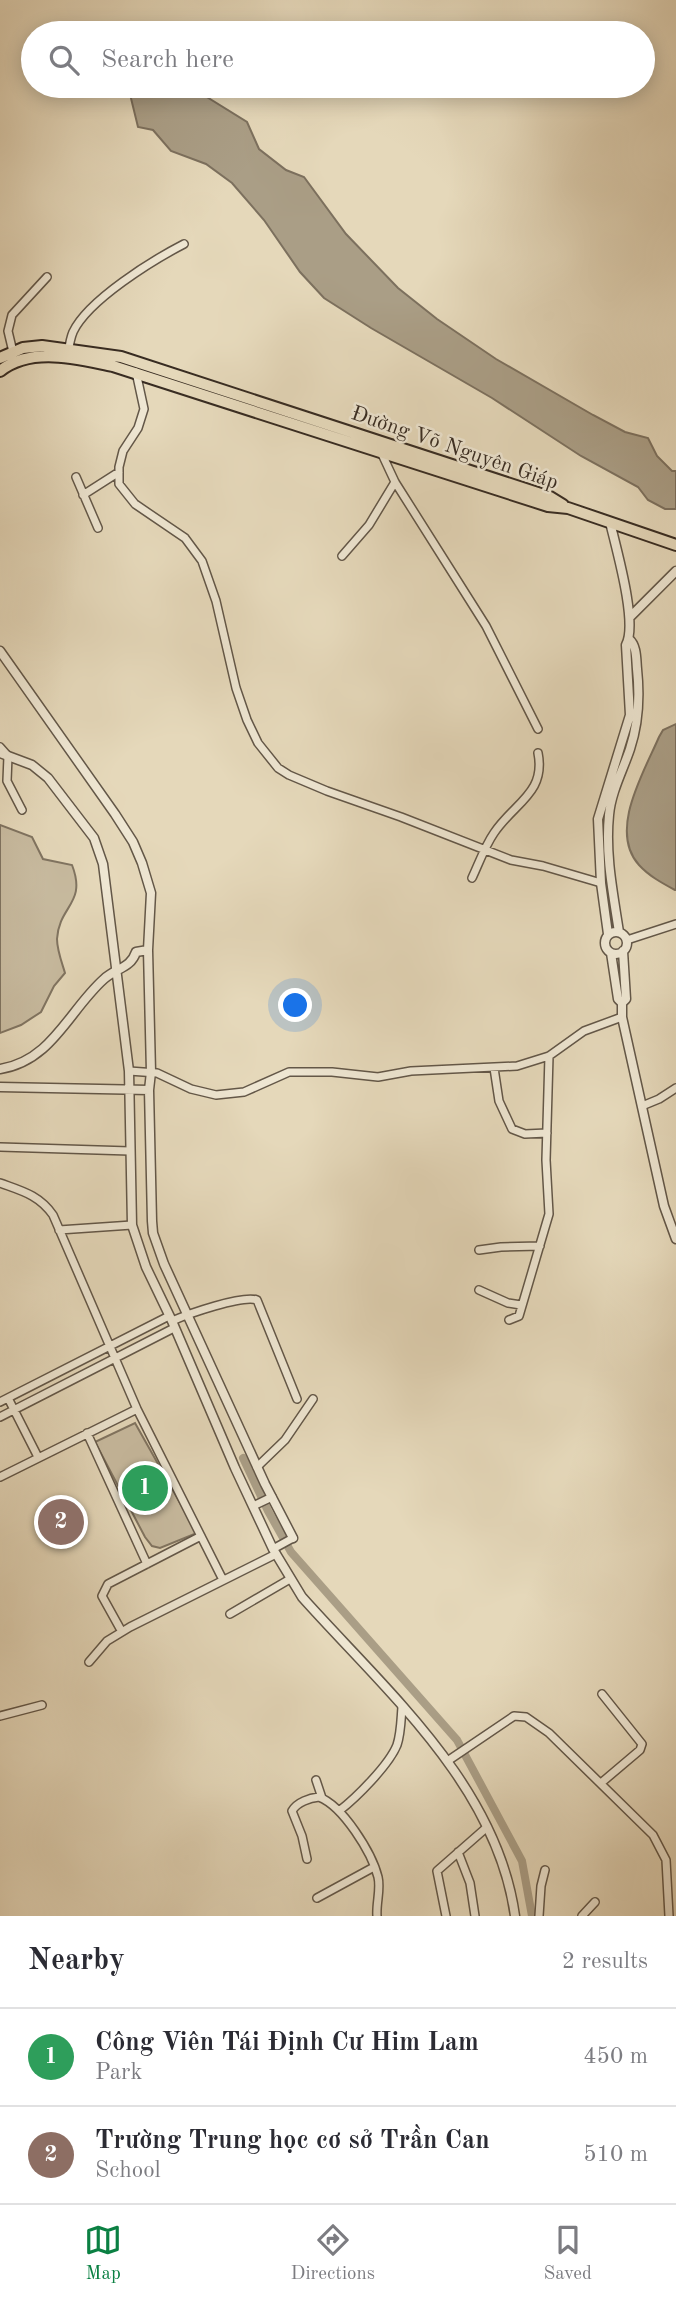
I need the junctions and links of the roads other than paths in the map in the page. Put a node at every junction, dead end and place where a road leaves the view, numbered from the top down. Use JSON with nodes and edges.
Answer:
{"nodes":[{"id":1,"x":184,"y":244,"type":"dead end"},
{"id":2,"x":47,"y":277,"type":"dead end"},
{"id":3,"x":13,"y":352,"type":"junction"},
{"id":4,"x":68,"y":353,"type":"junction"},
{"id":5,"x":0,"y":358,"type":"edge"},
{"id":6,"x":135,"y":367,"type":"junction"},
{"id":7,"x":0,"y":370,"type":"edge"},
{"id":8,"x":389,"y":451,"type":"junction"},
{"id":9,"x":119,"y":472,"type":"junction"},
{"id":10,"x":76,"y":477,"type":"dead end"},
{"id":11,"x":395,"y":482,"type":"junction"},
{"id":12,"x":83,"y":495,"type":"junction"},
{"id":13,"x":610,"y":522,"type":"junction"},
{"id":14,"x":97,"y":528,"type":"dead end"},
{"id":15,"x":676,"y":545,"type":"edge"},
{"id":16,"x":342,"y":556,"type":"dead end"},
{"id":17,"x":675,"y":576,"type":"edge"},
{"id":18,"x":630,"y":617,"type":"junction"},
{"id":19,"x":629,"y":639,"type":"junction"},
{"id":20,"x":0,"y":652,"type":"edge"},
{"id":21,"x":538,"y":729,"type":"dead end"},
{"id":22,"x":0,"y":747,"type":"edge"},
{"id":23,"x":538,"y":753,"type":"dead end"},
{"id":24,"x":4,"y":755,"type":"edge"},
{"id":25,"x":22,"y":810,"type":"dead end"},
{"id":26,"x":485,"y":849,"type":"junction"},
{"id":27,"x":472,"y":878,"type":"dead end"},
{"id":28,"x":601,"y":883,"type":"junction"},
{"id":29,"x":676,"y":924,"type":"edge"},
{"id":30,"x":620,"y":932,"type":"junction"},
{"id":31,"x":608,"y":934,"type":"junction"},
{"id":32,"x":627,"y":940,"type":"junction"},
{"id":33,"x":149,"y":950,"type":"junction"},
{"id":34,"x":623,"y":951,"type":"junction"},
{"id":35,"x":611,"y":953,"type":"junction"},
{"id":36,"x":117,"y":970,"type":"junction"},
{"id":37,"x":622,"y":1003,"type":"junction"},
{"id":38,"x":622,"y":1017,"type":"junction"},
{"id":39,"x":549,"y":1056,"type":"junction"},
{"id":40,"x":494,"y":1068,"type":"junction"},
{"id":41,"x":0,"y":1069,"type":"edge"},
{"id":42,"x":129,"y":1070,"type":"junction"},
{"id":43,"x":151,"y":1072,"type":"junction"},
{"id":44,"x":0,"y":1087,"type":"edge"},
{"id":45,"x":676,"y":1087,"type":"edge"},
{"id":46,"x":129,"y":1090,"type":"junction"},
{"id":47,"x":149,"y":1090,"type":"junction"},
{"id":48,"x":642,"y":1106,"type":"junction"},
{"id":49,"x":547,"y":1133,"type":"junction"},
{"id":50,"x":0,"y":1147,"type":"edge"},
{"id":51,"x":130,"y":1151,"type":"junction"},
{"id":52,"x":0,"y":1183,"type":"edge"},
{"id":53,"x":132,"y":1225,"type":"junction"},
{"id":54,"x":59,"y":1230,"type":"junction"},
{"id":55,"x":676,"y":1239,"type":"edge"},
{"id":56,"x":540,"y":1246,"type":"junction"},
{"id":57,"x":479,"y":1250,"type":"dead end"},
{"id":58,"x":479,"y":1290,"type":"dead end"},
{"id":59,"x":521,"y":1305,"type":"junction"},
{"id":60,"x":187,"y":1314,"type":"junction"},
{"id":61,"x":509,"y":1320,"type":"dead end"},
{"id":62,"x":172,"y":1322,"type":"junction"},
{"id":63,"x":110,"y":1347,"type":"junction"},
{"id":64,"x":115,"y":1359,"type":"junction"},
{"id":65,"x":8,"y":1398,"type":"junction"},
{"id":66,"x":297,"y":1399,"type":"dead end"},
{"id":67,"x":313,"y":1399,"type":"dead end"},
{"id":68,"x":0,"y":1402,"type":"edge"},
{"id":69,"x":137,"y":1409,"type":"junction"},
{"id":70,"x":15,"y":1410,"type":"junction"},
{"id":71,"x":0,"y":1417,"type":"edge"},
{"id":72,"x":87,"y":1433,"type":"junction"},
{"id":73,"x":38,"y":1457,"type":"junction"},
{"id":74,"x":257,"y":1467,"type":"junction"},
{"id":75,"x":0,"y":1477,"type":"edge"},
{"id":76,"x":267,"y":1500,"type":"junction"},
{"id":77,"x":253,"y":1506,"type":"junction"},
{"id":78,"x":201,"y":1535,"type":"junction"},
{"id":79,"x":288,"y":1540,"type":"joint"},
{"id":80,"x":274,"y":1552,"type":"junction"},
{"id":81,"x":147,"y":1564,"type":"junction"},
{"id":82,"x":290,"y":1579,"type":"junction"},
{"id":83,"x":223,"y":1580,"type":"junction"},
{"id":84,"x":230,"y":1614,"type":"dead end"},
{"id":85,"x":122,"y":1632,"type":"junction"},
{"id":86,"x":89,"y":1662,"type":"dead end"},
{"id":87,"x":602,"y":1694,"type":"dead end"},
{"id":88,"x":42,"y":1705,"type":"dead end"},
{"id":89,"x":402,"y":1707,"type":"junction"},
{"id":90,"x":0,"y":1716,"type":"edge"},
{"id":91,"x":449,"y":1760,"type":"junction"},
{"id":92,"x":316,"y":1780,"type":"dead end"},
{"id":93,"x":601,"y":1783,"type":"junction"},
{"id":94,"x":322,"y":1798,"type":"junction"},
{"id":95,"x":339,"y":1811,"type":"junction"},
{"id":96,"x":486,"y":1828,"type":"junction"},
{"id":97,"x":458,"y":1852,"type":"junction"},
{"id":98,"x":307,"y":1859,"type":"dead end"},
{"id":99,"x":374,"y":1867,"type":"junction"},
{"id":100,"x":545,"y":1870,"type":"dead end"},
{"id":101,"x":317,"y":1898,"type":"dead end"},
{"id":102,"x":594,"y":1902,"type":"dead end"},
{"id":103,"x":672,"y":1904,"type":"edge"},
{"id":104,"x":377,"y":1916,"type":"edge"},
{"id":105,"x":446,"y":1916,"type":"edge"},
{"id":106,"x":475,"y":1916,"type":"edge"},
{"id":107,"x":514,"y":1916,"type":"edge"},
{"id":108,"x":538,"y":1916,"type":"edge"},
{"id":109,"x":582,"y":1916,"type":"edge"},
{"id":110,"x":669,"y":1916,"type":"edge"}],
"edges":[{"from":1,"to":4,"type":"street"},
{"from":2,"to":3,"type":"street"},
{"from":3,"to":4,"type":"highway","name":"Đường Võ Nguyên Giáp"},
{"from":3,"to":5,"type":"highway","name":"Đường Võ Nguyên Giáp"},
{"from":4,"to":6,"type":"highway","name":"Đường Võ Nguyên Giáp"},
{"from":4,"to":7,"type":"highway","name":"Đường Võ Nguyên Giáp"},
{"from":6,"to":8,"type":"highway","name":"Đường Võ Nguyên Giáp"},
{"from":6,"to":9,"type":"street"},
{"from":8,"to":11,"type":"street"},
{"from":8,"to":13,"type":"highway","name":"Đường Võ Nguyên Giáp"},
{"from":9,"to":12,"type":"street"},
{"from":9,"to":26,"type":"street"},
{"from":10,"to":12,"type":"street"},
{"from":11,"to":16,"type":"street"},
{"from":11,"to":21,"type":"street"},
{"from":12,"to":14,"type":"street"},
{"from":13,"to":15,"type":"highway","name":"Đường Võ Nguyên Giáp"},
{"from":13,"to":18,"type":"street"},
{"from":17,"to":18,"type":"street"},
{"from":18,"to":19,"type":"street"},
{"from":19,"to":28,"type":"street"},
{"from":19,"to":30,"type":"street"},
{"from":20,"to":33,"type":"street"},
{"from":22,"to":24,"type":"street"},
{"from":23,"to":26,"type":"street"},
{"from":24,"to":25,"type":"street"},
{"from":24,"to":36,"type":"street"},
{"from":26,"to":27,"type":"street"},
{"from":26,"to":28,"type":"street"},
{"from":28,"to":31,"type":"street"},
{"from":29,"to":32,"type":"street"},
{"from":30,"to":31,"type":"street"},
{"from":30,"to":32,"type":"street"},
{"from":31,"to":35,"type":"street"},
{"from":32,"to":34,"type":"street"},
{"from":33,"to":36,"type":"street"},
{"from":33,"to":43,"type":"street"},
{"from":34,"to":35,"type":"street"},
{"from":34,"to":37,"type":"street"},
{"from":35,"to":37,"type":"street"},
{"from":36,"to":41,"type":"street"},
{"from":36,"to":42,"type":"street"},
{"from":37,"to":38,"type":"street"},
{"from":38,"to":39,"type":"street"},
{"from":38,"to":48,"type":"street"},
{"from":39,"to":40,"type":"street"},
{"from":39,"to":49,"type":"street"},
{"from":40,"to":43,"type":"street"},
{"from":40,"to":49,"type":"street"},
{"from":42,"to":43,"type":"street"},
{"from":42,"to":46,"type":"street"},
{"from":43,"to":47,"type":"street"},
{"from":44,"to":46,"type":"street"},
{"from":45,"to":48,"type":"street"},
{"from":46,"to":47,"type":"street"},
{"from":46,"to":51,"type":"street"},
{"from":47,"to":60,"type":"street"},
{"from":48,"to":55,"type":"street"},
{"from":49,"to":56,"type":"street"},
{"from":50,"to":51,"type":"street"},
{"from":51,"to":53,"type":"street"},
{"from":52,"to":54,"type":"street"},
{"from":53,"to":54,"type":"street"},
{"from":53,"to":62,"type":"street"},
{"from":54,"to":63,"type":"street"},
{"from":56,"to":57,"type":"street"},
{"from":56,"to":59,"type":"street"},
{"from":58,"to":59,"type":"street"},
{"from":59,"to":61,"type":"street"},
{"from":60,"to":62,"type":"street"},
{"from":60,"to":66,"type":"street"},
{"from":60,"to":74,"type":"street"},
{"from":62,"to":63,"type":"street"},
{"from":62,"to":64,"type":"street"},
{"from":62,"to":77,"type":"street"},
{"from":63,"to":64,"type":"street"},
{"from":63,"to":65,"type":"street"},
{"from":64,"to":69,"type":"street"},
{"from":64,"to":70,"type":"street"},
{"from":65,"to":68,"type":"street"},
{"from":65,"to":70,"type":"street"},
{"from":67,"to":74,"type":"street"},
{"from":69,"to":72,"type":"street"},
{"from":69,"to":78,"type":"street"},
{"from":70,"to":71,"type":"street"},
{"from":70,"to":73,"type":"street"},
{"from":72,"to":73,"type":"street"},
{"from":72,"to":81,"type":"street"},
{"from":73,"to":75,"type":"street"},
{"from":74,"to":76,"type":"street"},
{"from":76,"to":77,"type":"street"},
{"from":76,"to":79,"type":"street"},
{"from":77,"to":80,"type":"street"},
{"from":78,"to":81,"type":"street"},
{"from":78,"to":83,"type":"street"},
{"from":79,"to":80,"type":"street"},
{"from":80,"to":82,"type":"street"},
{"from":80,"to":83,"type":"street"},
{"from":81,"to":85,"type":"street"},
{"from":82,"to":84,"type":"street"},
{"from":82,"to":89,"type":"street"},
{"from":83,"to":85,"type":"street"},
{"from":85,"to":86,"type":"street"},
{"from":87,"to":93,"type":"street"},
{"from":88,"to":90,"type":"street"},
{"from":89,"to":91,"type":"street"},
{"from":89,"to":95,"type":"street"},
{"from":91,"to":93,"type":"street"},
{"from":91,"to":96,"type":"street"},
{"from":92,"to":94,"type":"street"},
{"from":93,"to":103,"type":"street"},
{"from":94,"to":95,"type":"street"},
{"from":94,"to":98,"type":"street"},
{"from":95,"to":99,"type":"street"},
{"from":96,"to":97,"type":"street"},
{"from":96,"to":107,"type":"street"},
{"from":97,"to":105,"type":"street"},
{"from":97,"to":106,"type":"street"},
{"from":99,"to":101,"type":"street"},
{"from":99,"to":104,"type":"street"},
{"from":100,"to":108,"type":"street"},
{"from":102,"to":109,"type":"street"},
{"from":103,"to":110,"type":"street"}]}
